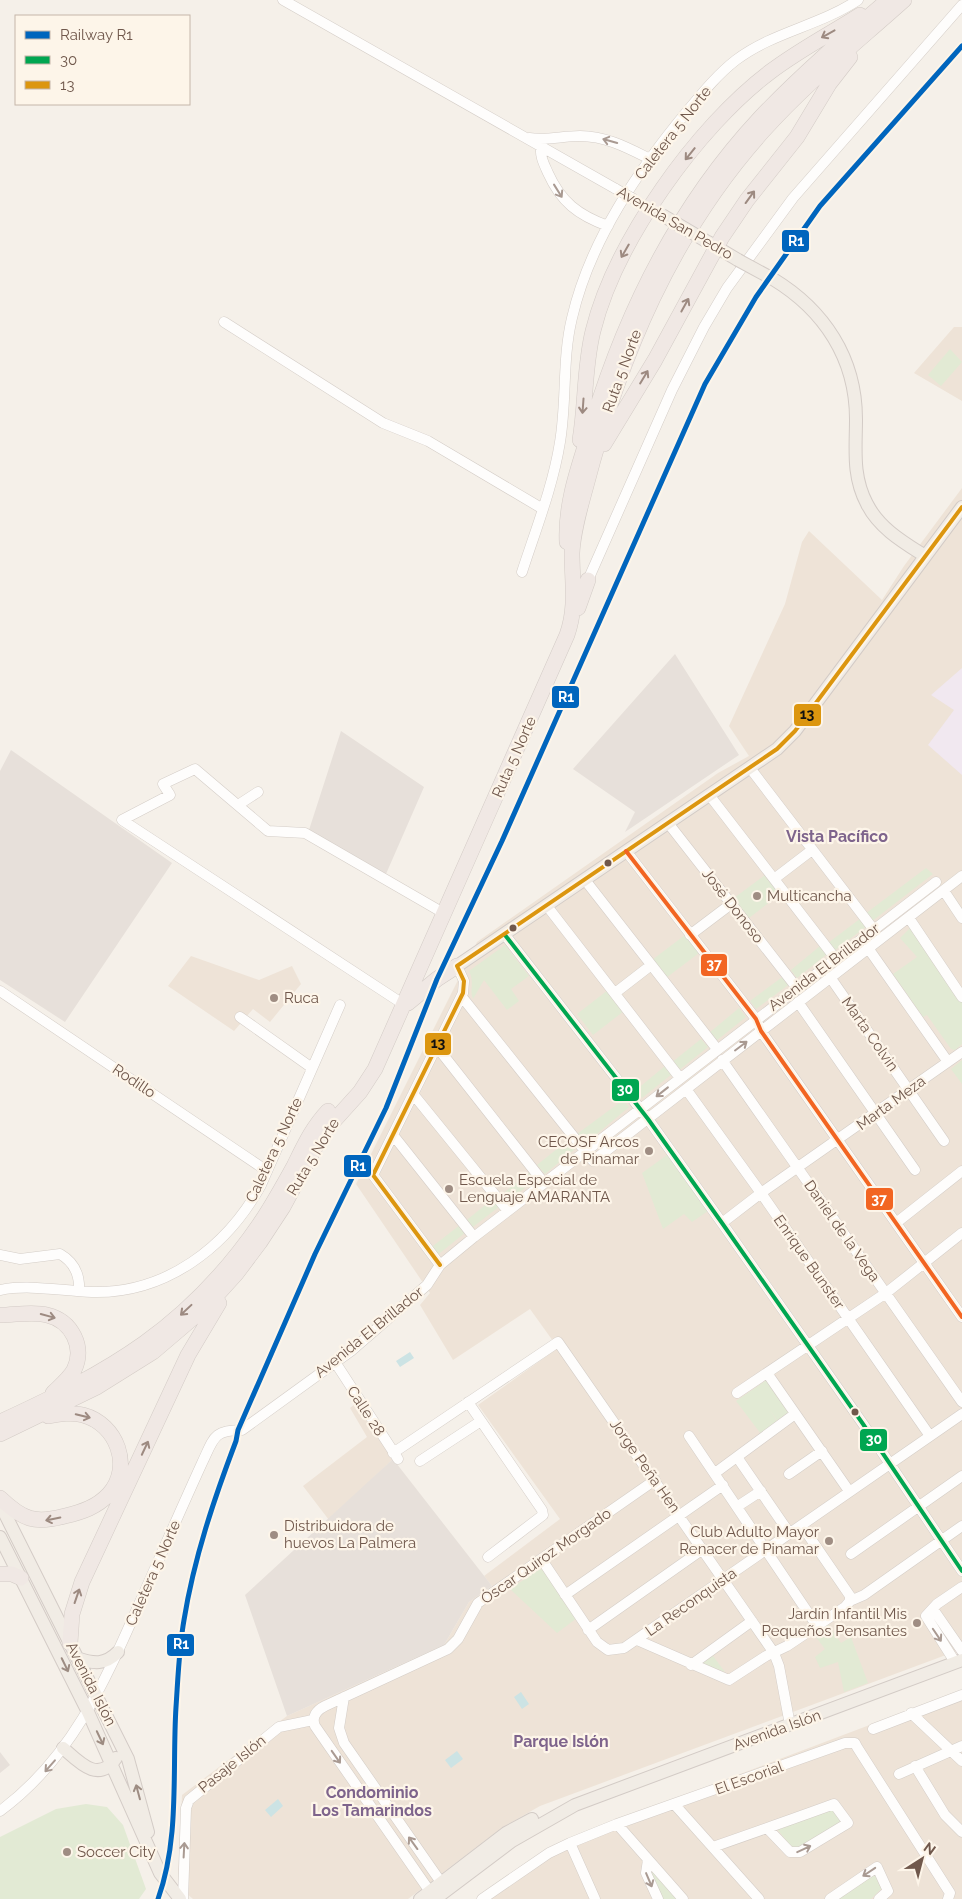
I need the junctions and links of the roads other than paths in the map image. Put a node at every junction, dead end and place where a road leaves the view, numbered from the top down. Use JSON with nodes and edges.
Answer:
{"nodes":[{"id":1,"x":283,"y":0,"type":"edge"},
{"id":2,"x":858,"y":0,"type":"edge"},
{"id":3,"x":886,"y":0,"type":"edge"},
{"id":4,"x":904,"y":0,"type":"edge"},
{"id":5,"x":962,"y":5,"type":"edge"},
{"id":6,"x":880,"y":22,"type":"junction"},
{"id":7,"x":523,"y":137,"type":"junction"},
{"id":8,"x":541,"y":147,"type":"junction"},
{"id":9,"x":650,"y":159,"type":"junction"},
{"id":10,"x":656,"y":212,"type":"junction"},
{"id":11,"x":608,"y":226,"type":"junction"},
{"id":12,"x":711,"y":244,"type":"junction"},
{"id":13,"x":224,"y":322,"type":"dead end"},
{"id":14,"x":592,"y":463,"type":"junction"},
{"id":15,"x":575,"y":481,"type":"junction"},
{"id":16,"x":962,"y":507,"type":"edge"},
{"id":17,"x":543,"y":509,"type":"junction"},
{"id":18,"x":941,"y":536,"type":"junction"},
{"id":19,"x":902,"y":541,"type":"junction"},
{"id":20,"x":925,"y":556,"type":"junction"},
{"id":21,"x":522,"y":572,"type":"dead end"},
{"id":22,"x":910,"y":578,"type":"junction"},
{"id":23,"x":588,"y":580,"type":"joint"},
{"id":24,"x":571,"y":625,"type":"junction"},
{"id":25,"x":750,"y":768,"type":"junction"},
{"id":26,"x":258,"y":792,"type":"dead end"},
{"id":27,"x":710,"y":796,"type":"junction"},
{"id":28,"x":238,"y":805,"type":"junction"},
{"id":29,"x":668,"y":823,"type":"junction"},
{"id":30,"x":812,"y":850,"type":"junction"},
{"id":31,"x":626,"y":851,"type":"junction"},
{"id":32,"x":962,"y":876,"type":"edge"},
{"id":33,"x":774,"y":879,"type":"junction"},
{"id":34,"x":585,"y":880,"type":"junction"},
{"id":35,"x":936,"y":882,"type":"dead end"},
{"id":36,"x":940,"y":894,"type":"junction"},
{"id":37,"x":731,"y":904,"type":"junction"},
{"id":38,"x":547,"y":906,"type":"junction"},
{"id":39,"x":901,"y":909,"type":"junction"},
{"id":40,"x":440,"y":911,"type":"junction"},
{"id":41,"x":908,"y":918,"type":"junction"},
{"id":42,"x":962,"y":918,"type":"edge"},
{"id":43,"x":874,"y":930,"type":"junction"},
{"id":44,"x":505,"y":935,"type":"junction"},
{"id":45,"x":690,"y":935,"type":"junction"},
{"id":46,"x":868,"y":948,"type":"junction"},
{"id":47,"x":835,"y":958,"type":"junction"},
{"id":48,"x":457,"y":966,"type":"junction"},
{"id":49,"x":650,"y":966,"type":"junction"},
{"id":50,"x":420,"y":970,"type":"junction"},
{"id":51,"x":830,"y":976,"type":"junction"},
{"id":52,"x":437,"y":979,"type":"junction"},
{"id":53,"x":797,"y":988,"type":"junction"},
{"id":54,"x":0,"y":991,"type":"edge"},
{"id":55,"x":615,"y":993,"type":"junction"},
{"id":56,"x":462,"y":997,"type":"junction"},
{"id":57,"x":962,"y":997,"type":"edge"},
{"id":58,"x":798,"y":1002,"type":"junction"},
{"id":59,"x":340,"y":1005,"type":"dead end"},
{"id":60,"x":402,"y":1005,"type":"junction"},
{"id":61,"x":240,"y":1017,"type":"dead end"},
{"id":62,"x":756,"y":1019,"type":"junction"},
{"id":63,"x":761,"y":1031,"type":"junction"},
{"id":64,"x":437,"y":1047,"type":"junction"},
{"id":65,"x":717,"y":1049,"type":"junction"},
{"id":66,"x":962,"y":1052,"type":"edge"},
{"id":67,"x":722,"y":1060,"type":"junction"},
{"id":68,"x":948,"y":1062,"type":"junction"},
{"id":69,"x":312,"y":1068,"type":"junction"},
{"id":70,"x":680,"y":1078,"type":"junction"},
{"id":71,"x":686,"y":1089,"type":"junction"},
{"id":72,"x":909,"y":1089,"type":"junction"},
{"id":73,"x":413,"y":1094,"type":"junction"},
{"id":74,"x":640,"y":1110,"type":"junction"},
{"id":75,"x":876,"y":1114,"type":"junction"},
{"id":76,"x":648,"y":1120,"type":"junction"},
{"id":77,"x":393,"y":1135,"type":"junction"},
{"id":78,"x":838,"y":1140,"type":"junction"},
{"id":79,"x":944,"y":1141,"type":"dead end"},
{"id":80,"x":585,"y":1151,"type":"junction"},
{"id":81,"x":798,"y":1168,"type":"junction"},
{"id":82,"x":915,"y":1170,"type":"dead end"},
{"id":83,"x":267,"y":1171,"type":"junction"},
{"id":84,"x":962,"y":1171,"type":"edge"},
{"id":85,"x":544,"y":1183,"type":"junction"},
{"id":86,"x":761,"y":1193,"type":"junction"},
{"id":87,"x":508,"y":1211,"type":"junction"},
{"id":88,"x":896,"y":1223,"type":"junction"},
{"id":89,"x":722,"y":1224,"type":"junction"},
{"id":90,"x":961,"y":1234,"type":"edge"},
{"id":91,"x":474,"y":1237,"type":"junction"},
{"id":92,"x":0,"y":1255,"type":"edge"},
{"id":93,"x":249,"y":1258,"type":"junction"},
{"id":94,"x":923,"y":1264,"type":"junction"},
{"id":95,"x":440,"y":1265,"type":"junction"},
{"id":96,"x":0,"y":1290,"type":"edge"},
{"id":97,"x":79,"y":1291,"type":"junction"},
{"id":98,"x":886,"y":1293,"type":"junction"},
{"id":99,"x":0,"y":1315,"type":"edge"},
{"id":100,"x":962,"y":1317,"type":"edge"},
{"id":101,"x":848,"y":1318,"type":"junction"},
{"id":102,"x":807,"y":1346,"type":"junction"},
{"id":103,"x":335,"y":1362,"type":"junction"},
{"id":104,"x":767,"y":1373,"type":"junction"},
{"id":105,"x":737,"y":1393,"type":"dead end"},
{"id":106,"x":468,"y":1402,"type":"junction"},
{"id":107,"x":962,"y":1402,"type":"edge"},
{"id":108,"x":40,"y":1404,"type":"junction"},
{"id":109,"x":795,"y":1414,"type":"junction"},
{"id":110,"x":35,"y":1418,"type":"junction"},
{"id":111,"x":961,"y":1418,"type":"edge"},
{"id":112,"x":481,"y":1421,"type":"junction"},
{"id":113,"x":0,"y":1422,"type":"edge"},
{"id":114,"x":0,"y":1434,"type":"edge"},
{"id":115,"x":219,"y":1434,"type":"joint"},
{"id":116,"x":690,"y":1436,"type":"dead end"},
{"id":117,"x":930,"y":1436,"type":"junction"},
{"id":118,"x":822,"y":1450,"type":"junction"},
{"id":119,"x":737,"y":1457,"type":"junction"},
{"id":120,"x":420,"y":1461,"type":"dead end"},
{"id":121,"x":889,"y":1464,"type":"junction"},
{"id":122,"x":715,"y":1474,"type":"junction"},
{"id":123,"x":789,"y":1474,"type":"dead end"},
{"id":124,"x":962,"y":1476,"type":"edge"},
{"id":125,"x":655,"y":1480,"type":"junction"},
{"id":126,"x":723,"y":1485,"type":"junction"},
{"id":127,"x":761,"y":1491,"type":"junction"},
{"id":128,"x":849,"y":1491,"type":"junction"},
{"id":129,"x":0,"y":1498,"type":"edge"},
{"id":130,"x":0,"y":1504,"type":"edge"},
{"id":131,"x":738,"y":1506,"type":"junction"},
{"id":132,"x":918,"y":1507,"type":"junction"},
{"id":133,"x":680,"y":1516,"type":"junction"},
{"id":134,"x":802,"y":1526,"type":"junction"},
{"id":135,"x":962,"y":1526,"type":"edge"},
{"id":136,"x":790,"y":1534,"type":"junction"},
{"id":137,"x":0,"y":1537,"type":"edge"},
{"id":138,"x":941,"y":1540,"type":"junction"},
{"id":139,"x":703,"y":1549,"type":"junction"},
{"id":140,"x":766,"y":1550,"type":"junction"},
{"id":141,"x":851,"y":1554,"type":"dead end"},
{"id":142,"x":488,"y":1557,"type":"dead end"},
{"id":143,"x":542,"y":1560,"type":"junction"},
{"id":144,"x":962,"y":1571,"type":"edge"},
{"id":145,"x":0,"y":1574,"type":"edge"},
{"id":146,"x":22,"y":1578,"type":"junction"},
{"id":147,"x":724,"y":1580,"type":"junction"},
{"id":148,"x":962,"y":1587,"type":"edge"},
{"id":149,"x":565,"y":1595,"type":"junction"},
{"id":150,"x":850,"y":1601,"type":"junction"},
{"id":151,"x":932,"y":1609,"type":"junction"},
{"id":152,"x":752,"y":1621,"type":"junction"},
{"id":153,"x":818,"y":1626,"type":"junction"},
{"id":154,"x":588,"y":1630,"type":"junction"},
{"id":155,"x":638,"y":1640,"type":"junction"},
{"id":156,"x":70,"y":1644,"type":"junction"},
{"id":157,"x":962,"y":1651,"type":"edge"},
{"id":158,"x":118,"y":1652,"type":"junction"},
{"id":159,"x":774,"y":1652,"type":"junction"},
{"id":160,"x":77,"y":1658,"type":"junction"},
{"id":161,"x":958,"y":1661,"type":"edge"},
{"id":162,"x":691,"y":1665,"type":"junction"},
{"id":163,"x":962,"y":1695,"type":"edge"},
{"id":164,"x":97,"y":1696,"type":"junction"},
{"id":165,"x":344,"y":1697,"type":"junction"},
{"id":166,"x":88,"y":1712,"type":"junction"},
{"id":167,"x":910,"y":1713,"type":"junction"},
{"id":168,"x":313,"y":1720,"type":"junction"},
{"id":169,"x":790,"y":1725,"type":"junction"},
{"id":170,"x":339,"y":1728,"type":"junction"},
{"id":171,"x":873,"y":1729,"type":"dead end"},
{"id":172,"x":322,"y":1737,"type":"junction"},
{"id":173,"x":121,"y":1744,"type":"junction"},
{"id":174,"x":962,"y":1746,"type":"edge"},
{"id":175,"x":63,"y":1748,"type":"junction"},
{"id":176,"x":950,"y":1750,"type":"junction"},
{"id":177,"x":962,"y":1761,"type":"edge"},
{"id":178,"x":112,"y":1763,"type":"junction"},
{"id":179,"x":915,"y":1766,"type":"junction"},
{"id":180,"x":899,"y":1774,"type":"dead end"},
{"id":181,"x":674,"y":1805,"type":"junction"},
{"id":182,"x":0,"y":1811,"type":"edge"},
{"id":183,"x":617,"y":1824,"type":"junction"},
{"id":184,"x":767,"y":1828,"type":"junction"},
{"id":185,"x":962,"y":1832,"type":"edge"},
{"id":186,"x":570,"y":1843,"type":"junction"},
{"id":187,"x":713,"y":1848,"type":"junction"},
{"id":188,"x":648,"y":1860,"type":"junction"},
{"id":189,"x":160,"y":1873,"type":"junction"},
{"id":190,"x":444,"y":1886,"type":"junction"},
{"id":191,"x":430,"y":1897,"type":"edge"},
{"id":192,"x":181,"y":1899,"type":"edge"},
{"id":193,"x":482,"y":1899,"type":"edge"},
{"id":194,"x":595,"y":1899,"type":"edge"},
{"id":195,"x":658,"y":1899,"type":"edge"},
{"id":196,"x":683,"y":1899,"type":"edge"},
{"id":197,"x":759,"y":1899,"type":"edge"},
{"id":198,"x":830,"y":1899,"type":"edge"},
{"id":199,"x":880,"y":1899,"type":"edge"},
{"id":200,"x":948,"y":1899,"type":"edge"}],
"edges":[{"from":1,"to":7,"type":"street","name":"Avenida San Pedro"},
{"from":2,"to":9,"type":"street","name":"Caletera 5 Norte"},
{"from":3,"to":10,"type":"highway","one_way":true},
{"from":3,"to":15,"type":"highway","name":"Ruta 5 Norte"},
{"from":4,"to":6,"type":"highway","name":"Ruta 5 Norte"},
{"from":5,"to":23,"type":"street"},
{"from":12,"to":6,"type":"highway","one_way":true},
{"from":6,"to":14,"type":"highway","name":"Ruta 5 Norte"},
{"from":7,"to":8,"type":"street","name":"Avenida San Pedro"},
{"from":9,"to":7,"type":"street","one_way":true},
{"from":8,"to":10,"type":"street","name":"Avenida San Pedro","bridge":true},
{"from":8,"to":11,"type":"street","one_way":true},
{"from":9,"to":11,"type":"street","name":"Caletera 5 Norte"},
{"from":10,"to":12,"type":"main road","name":"Avenida San Pedro","bridge":true},
{"from":10,"to":15,"type":"highway","one_way":true},
{"from":11,"to":17,"type":"street","name":"Caletera 5 Norte"},
{"from":14,"to":12,"type":"highway","one_way":true},
{"from":12,"to":19,"type":"main road","name":"Avenida San Pedro","bridge":true},
{"from":13,"to":17,"type":"street"},
{"from":14,"to":24,"type":"highway","name":"Ruta 5 Norte"},
{"from":15,"to":40,"type":"highway","name":"Ruta 5 Norte"},
{"from":16,"to":18,"type":"main road"},
{"from":17,"to":21,"type":"street","name":"Caletera 5 Norte"},
{"from":18,"to":19,"type":"main road"},
{"from":18,"to":20,"type":"main road"},
{"from":19,"to":20,"type":"main road","name":"Avenida San Pedro"},
{"from":19,"to":22,"type":"main road"},
{"from":20,"to":22,"type":"main road"},
{"from":22,"to":25,"type":"main road"},
{"from":23,"to":24,"type":"highway"},
{"from":24,"to":50,"type":"highway","name":"Ruta 5 Norte"},
{"from":25,"to":27,"type":"main road"},
{"from":25,"to":30,"type":"street"},
{"from":26,"to":28,"type":"street"},
{"from":27,"to":29,"type":"main road"},
{"from":27,"to":33,"type":"street"},
{"from":28,"to":40,"type":"street"},
{"from":28,"to":60,"type":"street"},
{"from":29,"to":31,"type":"main road"},
{"from":29,"to":37,"type":"street","name":"José Donoso"},
{"from":30,"to":33,"type":"street"},
{"from":30,"to":43,"type":"street"},
{"from":31,"to":34,"type":"main road"},
{"from":31,"to":45,"type":"street"},
{"from":32,"to":36,"type":"street","name":"Avenida El Brillador"},
{"from":33,"to":47,"type":"street"},
{"from":34,"to":38,"type":"main road"},
{"from":34,"to":49,"type":"street"},
{"from":35,"to":39,"type":"street","name":"Avenida El Brillador"},
{"from":36,"to":39,"type":"street"},
{"from":36,"to":41,"type":"street","name":"Avenida El Brillador"},
{"from":36,"to":42,"type":"street"},
{"from":37,"to":45,"type":"street"},
{"from":37,"to":53,"type":"street","name":"José Donoso"},
{"from":38,"to":44,"type":"main road"},
{"from":38,"to":55,"type":"street"},
{"from":39,"to":43,"type":"street","name":"Avenida El Brillador"},
{"from":40,"to":60,"type":"highway","name":"Ruta 5 Norte"},
{"from":41,"to":46,"type":"street","name":"Avenida El Brillador"},
{"from":41,"to":57,"type":"street"},
{"from":43,"to":47,"type":"street","name":"Avenida El Brillador"},
{"from":44,"to":48,"type":"main road"},
{"from":44,"to":74,"type":"street"},
{"from":45,"to":62,"type":"street"},
{"from":46,"to":51,"type":"street","name":"Avenida El Brillador"},
{"from":46,"to":68,"type":"street"},
{"from":47,"to":53,"type":"street","name":"Avenida El Brillador"},
{"from":48,"to":52,"type":"highway"},
{"from":48,"to":56,"type":"street"},
{"from":49,"to":55,"type":"street"},
{"from":49,"to":65,"type":"street"},
{"from":50,"to":52,"type":"highway"},
{"from":50,"to":60,"type":"highway","name":"Ruta 5 Norte"},
{"from":51,"to":58,"type":"street","name":"Avenida El Brillador"},
{"from":51,"to":72,"type":"street","name":"Marta Colvin"},
{"from":52,"to":60,"type":"highway"},
{"from":53,"to":62,"type":"street","name":"Avenida El Brillador"},
{"from":54,"to":83,"type":"street","name":"Rodillo"},
{"from":55,"to":70,"type":"street"},
{"from":56,"to":64,"type":"street"},
{"from":56,"to":80,"type":"street"},
{"from":58,"to":63,"type":"street","name":"Avenida El Brillador"},
{"from":58,"to":75,"type":"street"},
{"from":59,"to":69,"type":"street","name":"Caletera 5 Norte"},
{"from":60,"to":93,"type":"highway","name":"Ruta 5 Norte"},
{"from":60,"to":108,"type":"highway","name":"Ruta 5 Norte","one_way":true},
{"from":61,"to":69,"type":"street"},
{"from":62,"to":63,"type":"street"},
{"from":62,"to":65,"type":"street","name":"Avenida El Brillador"},
{"from":67,"to":63,"type":"street","name":"Avenida El Brillador","one_way":true},
{"from":63,"to":78,"type":"street"},
{"from":64,"to":73,"type":"street"},
{"from":64,"to":85,"type":"street"},
{"from":65,"to":70,"type":"street","name":"Avenida El Brillador"},
{"from":66,"to":68,"type":"street","name":"Marta Meza"},
{"from":67,"to":71,"type":"street","name":"Avenida El Brillador"},
{"from":67,"to":81,"type":"street","name":"Daniel de la Vega"},
{"from":68,"to":72,"type":"street","name":"Marta Meza"},
{"from":69,"to":83,"type":"street","name":"Caletera 5 Norte"},
{"from":70,"to":74,"type":"street","name":"Avenida El Brillador","one_way":true},
{"from":71,"to":76,"type":"street","name":"Avenida El Brillador"},
{"from":71,"to":86,"type":"street","name":"Enrique Bunster"},
{"from":72,"to":75,"type":"street","name":"Marta Meza"},
{"from":72,"to":79,"type":"street","name":"Marta Colvin"},
{"from":73,"to":77,"type":"street"},
{"from":73,"to":87,"type":"street"},
{"from":74,"to":76,"type":"street"},
{"from":74,"to":80,"type":"street","name":"Avenida El Brillador"},
{"from":75,"to":78,"type":"street","name":"Marta Meza"},
{"from":75,"to":82,"type":"street"},
{"from":76,"to":80,"type":"street","name":"Avenida El Brillador"},
{"from":76,"to":89,"type":"street"},
{"from":77,"to":91,"type":"street"},
{"from":77,"to":95,"type":"street"},
{"from":78,"to":81,"type":"street","name":"Marta Meza"},
{"from":78,"to":88,"type":"street"},
{"from":80,"to":85,"type":"street","name":"Avenida El Brillador"},
{"from":81,"to":86,"type":"street","name":"Marta Meza"},
{"from":81,"to":98,"type":"street","name":"Daniel de la Vega"},
{"from":83,"to":97,"type":"street","name":"Caletera 5 Norte"},
{"from":84,"to":88,"type":"street"},
{"from":85,"to":87,"type":"street","name":"Avenida El Brillador"},
{"from":86,"to":89,"type":"street","name":"Marta Meza"},
{"from":86,"to":101,"type":"street","name":"Enrique Bunster"},
{"from":87,"to":91,"type":"street","name":"Avenida El Brillador"},
{"from":88,"to":94,"type":"street"},
{"from":89,"to":102,"type":"street"},
{"from":90,"to":94,"type":"street"},
{"from":91,"to":95,"type":"street","name":"Avenida El Brillador"},
{"from":92,"to":97,"type":"street"},
{"from":93,"to":110,"type":"highway","name":"Ruta 5 Norte"},
{"from":156,"to":93,"type":"highway","one_way":true},
{"from":94,"to":98,"type":"street"},
{"from":94,"to":100,"type":"street"},
{"from":95,"to":103,"type":"street","name":"Avenida El Brillador"},
{"from":96,"to":97,"type":"street","name":"Caletera 5 Norte"},
{"from":98,"to":101,"type":"street"},
{"from":98,"to":107,"type":"street","name":"Daniel de la Vega"},
{"from":99,"to":108,"type":"highway","one_way":true},
{"from":101,"to":102,"type":"street"},
{"from":101,"to":117,"type":"street","name":"Enrique Bunster"},
{"from":102,"to":104,"type":"street"},
{"from":102,"to":121,"type":"street"},
{"from":103,"to":106,"type":"street","name":"Calle 28"},
{"from":103,"to":115,"type":"street","name":"Avenida El Brillador"},
{"from":104,"to":105,"type":"street"},
{"from":104,"to":109,"type":"street"},
{"from":106,"to":112,"type":"street"},
{"from":106,"to":125,"type":"street","name":"Jorge Peña Hen"},
{"from":108,"to":113,"type":"highway","name":"Ruta 5 Norte"},
{"from":109,"to":118,"type":"street"},
{"from":109,"to":119,"type":"street"},
{"from":110,"to":114,"type":"highway","name":"Ruta 5 Norte"},
{"from":110,"to":129,"type":"highway","one_way":true},
{"from":111,"to":117,"type":"street","name":"La Reconquista"},
{"from":112,"to":120,"type":"street"},
{"from":112,"to":142,"type":"street"},
{"from":115,"to":158,"type":"street","name":"Caletera 5 Norte"},
{"from":116,"to":122,"type":"street"},
{"from":117,"to":121,"type":"street","name":"La Reconquista"},
{"from":118,"to":123,"type":"street"},
{"from":118,"to":128,"type":"street"},
{"from":119,"to":122,"type":"street"},
{"from":119,"to":127,"type":"street"},
{"from":121,"to":128,"type":"street","name":"La Reconquista"},
{"from":121,"to":132,"type":"street"},
{"from":122,"to":126,"type":"street"},
{"from":124,"to":132,"type":"street"},
{"from":125,"to":133,"type":"street","name":"Jorge Peña Hen"},
{"from":125,"to":143,"type":"street","name":"Óscar Quiroz Morgado"},
{"from":126,"to":131,"type":"street"},
{"from":126,"to":133,"type":"street"},
{"from":127,"to":131,"type":"street"},
{"from":127,"to":136,"type":"street"},
{"from":128,"to":134,"type":"street","name":"La Reconquista"},
{"from":130,"to":156,"type":"main road","name":"Avenida Islón"},
{"from":131,"to":140,"type":"street"},
{"from":132,"to":138,"type":"street"},
{"from":132,"to":141,"type":"street"},
{"from":133,"to":139,"type":"street","name":"Jorge Peña Hen"},
{"from":133,"to":149,"type":"street"},
{"from":134,"to":136,"type":"street","name":"La Reconquista"},
{"from":134,"to":150,"type":"street"},
{"from":135,"to":138,"type":"street"},
{"from":136,"to":140,"type":"street","name":"La Reconquista"},
{"from":137,"to":146,"type":"main road","name":"Avenida Islón"},
{"from":138,"to":144,"type":"street"},
{"from":138,"to":150,"type":"street"},
{"from":139,"to":147,"type":"street","name":"Jorge Peña Hen"},
{"from":139,"to":154,"type":"street"},
{"from":140,"to":147,"type":"street","name":"La Reconquista"},
{"from":140,"to":153,"type":"street"},
{"from":143,"to":149,"type":"street"},
{"from":143,"to":165,"type":"street","name":"Óscar Quiroz Morgado"},
{"from":145,"to":146,"type":"highway"},
{"from":146,"to":166,"type":"main road","name":"Avenida Islón","one_way":true},
{"from":147,"to":152,"type":"street","name":"Jorge Peña Hen"},
{"from":147,"to":155,"type":"street","name":"La Reconquista"},
{"from":148,"to":151,"type":"street"},
{"from":149,"to":154,"type":"street"},
{"from":150,"to":153,"type":"street"},
{"from":151,"to":157,"type":"street"},
{"from":151,"to":161,"type":"street","one_way":true},
{"from":152,"to":159,"type":"street","name":"Jorge Peña Hen"},
{"from":152,"to":162,"type":"street"},
{"from":153,"to":159,"type":"street"},
{"from":154,"to":155,"type":"street","name":"La Reconquista"},
{"from":155,"to":162,"type":"street"},
{"from":156,"to":160,"type":"main road","name":"Avenida Islón"},
{"from":158,"to":160,"type":"main road"},
{"from":158,"to":164,"type":"street","name":"Caletera 5 Norte"},
{"from":159,"to":162,"type":"street"},
{"from":159,"to":169,"type":"street","name":"Jorge Peña Hen"},
{"from":160,"to":164,"type":"main road","name":"Avenida Islón"},
{"from":161,"to":169,"type":"main road","name":"Avenida Islón"},
{"from":163,"to":167,"type":"street"},
{"from":164,"to":166,"type":"street","name":"Caletera 5 Norte"},
{"from":164,"to":173,"type":"main road","name":"Avenida Islón"},
{"from":165,"to":168,"type":"street","name":"Óscar Quiroz Morgado"},
{"from":165,"to":170,"type":"street"},
{"from":166,"to":175,"type":"street","name":"Caletera 5 Norte"},
{"from":166,"to":178,"type":"main road","name":"Avenida Islón","one_way":true},
{"from":167,"to":171,"type":"street"},
{"from":167,"to":176,"type":"street"},
{"from":168,"to":172,"type":"street"},
{"from":192,"to":168,"type":"street","name":"Pasaje Islón","one_way":true},
{"from":169,"to":190,"type":"main road","name":"Avenida Islón"},
{"from":170,"to":172,"type":"street"},
{"from":190,"to":170,"type":"street","one_way":true},
{"from":172,"to":191,"type":"street","one_way":true},
{"from":173,"to":178,"type":"main road"},
{"from":189,"to":173,"type":"main road","name":"Avenida Islón","one_way":true},
{"from":174,"to":176,"type":"street"},
{"from":175,"to":178,"type":"main road"},
{"from":175,"to":182,"type":"street","name":"Caletera 5 Norte","one_way":true},
{"from":176,"to":177,"type":"street"},
{"from":176,"to":179,"type":"street"},
{"from":178,"to":189,"type":"main road","name":"Avenida Islón"},
{"from":179,"to":180,"type":"street"},
{"from":179,"to":185,"type":"street"},
{"from":181,"to":183,"type":"street","name":"El Escorial"},
{"from":181,"to":187,"type":"street"},
{"from":181,"to":200,"type":"street","name":"El Escorial"},
{"from":183,"to":186,"type":"street","name":"El Escorial"},
{"from":183,"to":188,"type":"street"},
{"from":184,"to":184,"type":"street","one_way":true},
{"from":184,"to":187,"type":"street"},
{"from":186,"to":193,"type":"street","name":"El Escorial"},
{"from":186,"to":194,"type":"street"},
{"from":187,"to":197,"type":"street"},
{"from":188,"to":195,"type":"street","one_way":true},
{"from":188,"to":196,"type":"street"},
{"from":189,"to":192,"type":"main road","name":"Avenida Islón"},
{"from":190,"to":191,"type":"main road","name":"Avenida Islón"},
{"from":199,"to":198,"type":"street","one_way":true}]}
